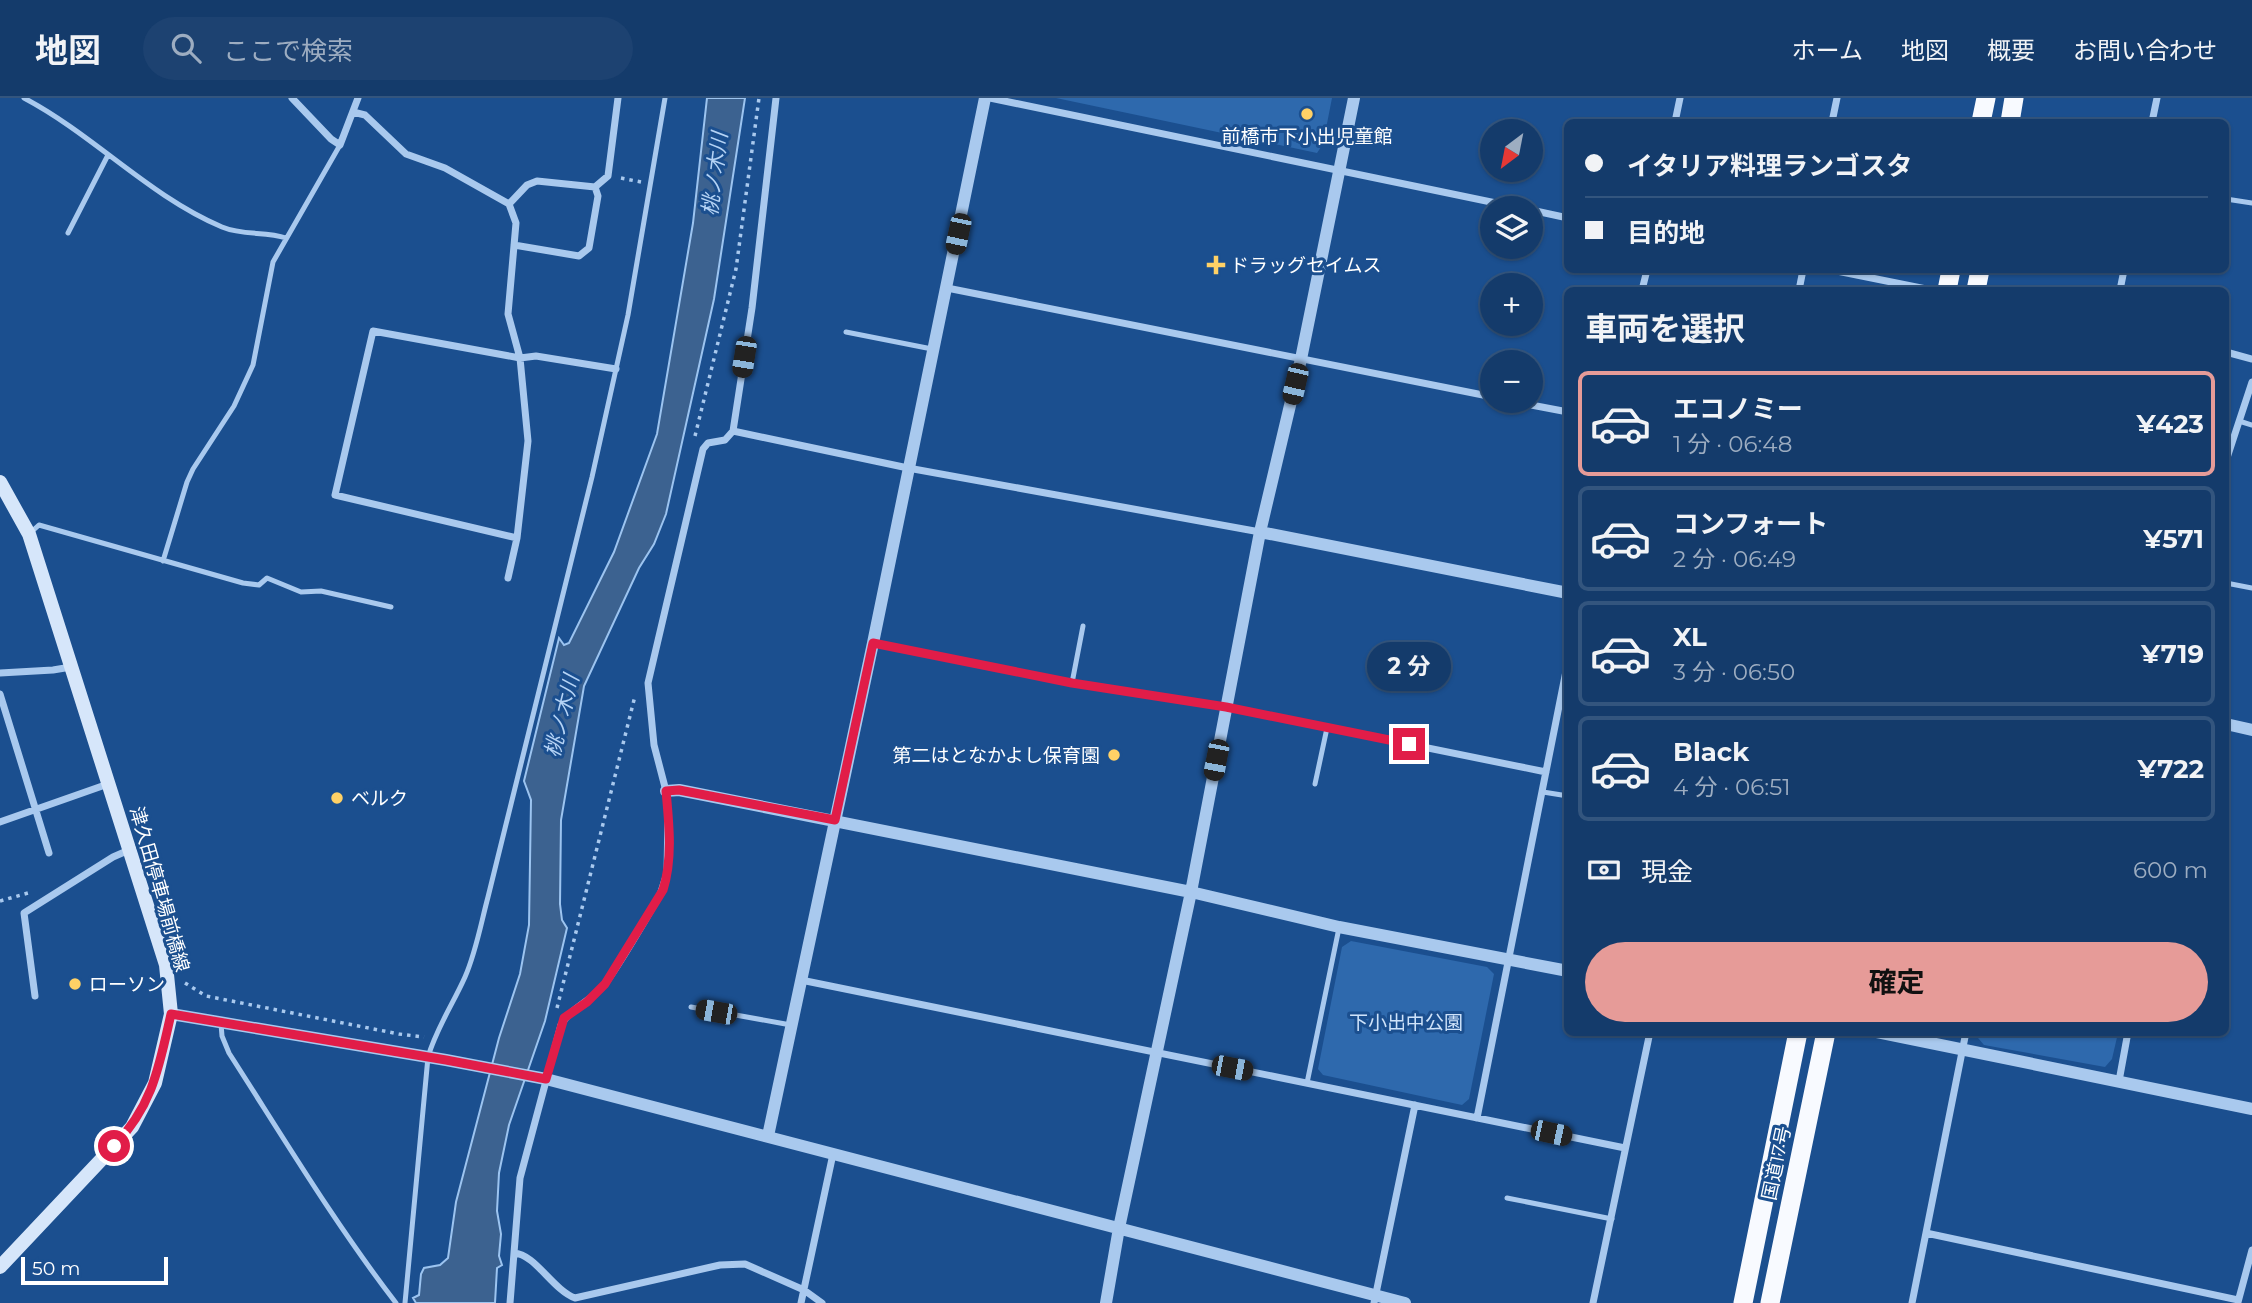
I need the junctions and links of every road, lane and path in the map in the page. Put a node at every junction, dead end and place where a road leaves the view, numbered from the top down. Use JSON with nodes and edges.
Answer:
{"nodes":[{"id":1,"x":24,"y":98,"type":"edge"},
{"id":2,"x":292,"y":98,"type":"edge"},
{"id":3,"x":358,"y":98,"type":"edge"},
{"id":4,"x":618,"y":98,"type":"edge"},
{"id":5,"x":665,"y":98,"type":"edge"},
{"id":6,"x":776,"y":98,"type":"edge"},
{"id":7,"x":987,"y":98,"type":"edge"},
{"id":8,"x":1353,"y":98,"type":"edge"},
{"id":9,"x":1680,"y":98,"type":"edge"},
{"id":10,"x":1837,"y":98,"type":"edge"},
{"id":11,"x":1986,"y":98,"type":"edge"},
{"id":12,"x":2014,"y":98,"type":"edge"},
{"id":13,"x":2157,"y":98,"type":"edge"},
{"id":14,"x":353,"y":112,"type":"junction"},
{"id":15,"x":1676,"y":119,"type":"edge"},
{"id":16,"x":1833,"y":119,"type":"edge"},
{"id":17,"x":1982,"y":119,"type":"edge"},
{"id":18,"x":2010,"y":119,"type":"edge"},
{"id":19,"x":2153,"y":119,"type":"edge"},
{"id":20,"x":340,"y":145,"type":"junction"},
{"id":21,"x":108,"y":155,"type":"junction"},
{"id":22,"x":1337,"y":172,"type":"junction"},
{"id":23,"x":608,"y":176,"type":"junction"},
{"id":24,"x":651,"y":183,"type":"junction"},
{"id":25,"x":595,"y":187,"type":"junction"},
{"id":26,"x":2229,"y":199,"type":"edge"},
{"id":27,"x":1480,"y":200,"type":"edge"},
{"id":28,"x":2252,"y":203,"type":"edge"},
{"id":29,"x":509,"y":204,"type":"junction"},
{"id":30,"x":1543,"y":213,"type":"edge"},
{"id":31,"x":1564,"y":217,"type":"edge"},
{"id":32,"x":68,"y":233,"type":"dead end"},
{"id":33,"x":286,"y":239,"type":"junction"},
{"id":34,"x":514,"y":245,"type":"junction"},
{"id":35,"x":1847,"y":273,"type":"edge"},
{"id":36,"x":1916,"y":287,"type":"edge"},
{"id":37,"x":947,"y":288,"type":"junction"},
{"id":38,"x":846,"y":331,"type":"dead end"},
{"id":39,"x":933,"y":350,"type":"junction"},
{"id":40,"x":2229,"y":353,"type":"edge"},
{"id":41,"x":520,"y":358,"type":"junction"},
{"id":42,"x":1301,"y":359,"type":"junction"},
{"id":43,"x":2252,"y":359,"type":"edge"},
{"id":44,"x":616,"y":369,"type":"junction"},
{"id":45,"x":2252,"y":382,"type":"edge"},
{"id":46,"x":1480,"y":394,"type":"edge"},
{"id":47,"x":1543,"y":407,"type":"edge"},
{"id":48,"x":1564,"y":411,"type":"edge"},
{"id":49,"x":2239,"y":421,"type":"junction"},
{"id":50,"x":2252,"y":425,"type":"edge"},
{"id":51,"x":733,"y":431,"type":"junction"},
{"id":52,"x":2229,"y":452,"type":"edge"},
{"id":53,"x":908,"y":468,"type":"junction"},
{"id":54,"x":0,"y":482,"type":"edge"},
{"id":55,"x":1260,"y":532,"type":"junction"},
{"id":56,"x":29,"y":534,"type":"junction"},
{"id":57,"x":517,"y":538,"type":"junction"},
{"id":58,"x":163,"y":561,"type":"junction"},
{"id":59,"x":508,"y":578,"type":"dead end"},
{"id":60,"x":2229,"y":584,"type":"edge"},
{"id":61,"x":2252,"y":588,"type":"edge"},
{"id":62,"x":1564,"y":592,"type":"edge"},
{"id":63,"x":391,"y":607,"type":"dead end"},
{"id":64,"x":1083,"y":626,"type":"dead end"},
{"id":65,"x":873,"y":643,"type":"junction"},
{"id":66,"x":71,"y":667,"type":"junction"},
{"id":67,"x":0,"y":673,"type":"edge"},
{"id":68,"x":1564,"y":681,"type":"edge"},
{"id":69,"x":1072,"y":683,"type":"junction"},
{"id":70,"x":0,"y":694,"type":"edge"},
{"id":71,"x":1226,"y":707,"type":"junction"},
{"id":72,"x":2229,"y":725,"type":"edge"},
{"id":73,"x":1328,"y":728,"type":"junction"},
{"id":74,"x":2252,"y":730,"type":"edge"},
{"id":75,"x":1546,"y":772,"type":"junction"},
{"id":76,"x":1315,"y":783,"type":"dead end"},
{"id":77,"x":108,"y":784,"type":"junction"},
{"id":78,"x":666,"y":791,"type":"junction"},
{"id":79,"x":1543,"y":792,"type":"junction"},
{"id":80,"x":1564,"y":795,"type":"edge"},
{"id":81,"x":36,"y":809,"type":"junction"},
{"id":82,"x":835,"y":820,"type":"junction"},
{"id":83,"x":0,"y":821,"type":"edge"},
{"id":84,"x":129,"y":850,"type":"junction"},
{"id":85,"x":49,"y":853,"type":"dead end"},
{"id":86,"x":1191,"y":892,"type":"junction"},
{"id":87,"x":1339,"y":927,"type":"junction"},
{"id":88,"x":1508,"y":960,"type":"junction"},
{"id":89,"x":1564,"y":970,"type":"edge"},
{"id":90,"x":801,"y":980,"type":"junction"},
{"id":91,"x":185,"y":984,"type":"dead end"},
{"id":92,"x":35,"y":996,"type":"dead end"},
{"id":93,"x":691,"y":1007,"type":"dead end"},
{"id":94,"x":171,"y":1014,"type":"junction"},
{"id":95,"x":221,"y":1021,"type":"junction"},
{"id":96,"x":791,"y":1025,"type":"junction"},
{"id":97,"x":1649,"y":1036,"type":"edge"},
{"id":98,"x":1797,"y":1036,"type":"edge"},
{"id":99,"x":1825,"y":1036,"type":"edge"},
{"id":100,"x":1896,"y":1036,"type":"edge"},
{"id":101,"x":1965,"y":1036,"type":"edge"},
{"id":102,"x":2127,"y":1036,"type":"edge"},
{"id":103,"x":433,"y":1039,"type":"junction"},
{"id":104,"x":1963,"y":1050,"type":"junction"},
{"id":105,"x":1157,"y":1053,"type":"junction"},
{"id":106,"x":428,"y":1057,"type":"junction"},
{"id":107,"x":542,"y":1079,"type":"junction"},
{"id":108,"x":2119,"y":1081,"type":"junction"},
{"id":109,"x":1307,"y":1083,"type":"junction"},
{"id":110,"x":1415,"y":1105,"type":"junction"},
{"id":111,"x":2252,"y":1109,"type":"edge"},
{"id":112,"x":1477,"y":1118,"type":"junction"},
{"id":113,"x":768,"y":1136,"type":"junction"},
{"id":114,"x":1625,"y":1148,"type":"junction"},
{"id":115,"x":833,"y":1154,"type":"junction"},
{"id":116,"x":1507,"y":1198,"type":"dead end"},
{"id":117,"x":1612,"y":1219,"type":"junction"},
{"id":118,"x":1119,"y":1228,"type":"junction"},
{"id":119,"x":1926,"y":1233,"type":"junction"},
{"id":120,"x":2252,"y":1250,"type":"edge"},
{"id":121,"x":514,"y":1253,"type":"junction"},
{"id":122,"x":1,"y":1262,"type":"edge"},
{"id":123,"x":804,"y":1290,"type":"junction"},
{"id":124,"x":1375,"y":1299,"type":"edge"},
{"id":125,"x":2238,"y":1302,"type":"edge"},
{"id":126,"x":397,"y":1303,"type":"edge"},
{"id":127,"x":405,"y":1303,"type":"edge"},
{"id":128,"x":510,"y":1303,"type":"edge"},
{"id":129,"x":801,"y":1303,"type":"edge"},
{"id":130,"x":822,"y":1303,"type":"edge"},
{"id":131,"x":1106,"y":1303,"type":"edge"},
{"id":132,"x":1405,"y":1303,"type":"edge"},
{"id":133,"x":1593,"y":1303,"type":"edge"},
{"id":134,"x":1743,"y":1303,"type":"edge"},
{"id":135,"x":1770,"y":1303,"type":"edge"},
{"id":136,"x":1912,"y":1303,"type":"edge"}],
"edges":[{"from":1,"to":21,"type":"lane"},
{"from":2,"to":20,"type":"street"},
{"from":3,"to":14,"type":"street"},
{"from":4,"to":23,"type":"street"},
{"from":5,"to":24,"type":"lane"},
{"from":6,"to":51,"type":"street"},
{"from":7,"to":22,"type":"street"},
{"from":7,"to":37,"type":"street"},
{"from":8,"to":22,"type":"street"},
{"from":9,"to":15,"type":"street"},
{"from":10,"to":16,"type":"street"},
{"from":11,"to":17,"type":"highway"},
{"from":12,"to":18,"type":"highway"},
{"from":13,"to":19,"type":"street"},
{"from":14,"to":20,"type":"street"},
{"from":14,"to":29,"type":"street"},
{"from":20,"to":33,"type":"lane"},
{"from":21,"to":32,"type":"lane"},
{"from":21,"to":33,"type":"lane"},
{"from":22,"to":27,"type":"street"},
{"from":22,"to":42,"type":"street"},
{"from":23,"to":24,"type":"path"},
{"from":23,"to":25,"type":"street"},
{"from":24,"to":44,"type":"lane"},
{"from":25,"to":29,"type":"street"},
{"from":25,"to":34,"type":"street"},
{"from":26,"to":28,"type":"lane"},
{"from":29,"to":34,"type":"street"},
{"from":30,"to":31,"type":"street"},
{"from":33,"to":58,"type":"lane"},
{"from":34,"to":41,"type":"street"},
{"from":35,"to":36,"type":"street"},
{"from":37,"to":39,"type":"street"},
{"from":37,"to":42,"type":"street"},
{"from":38,"to":39,"type":"lane"},
{"from":39,"to":53,"type":"street"},
{"from":40,"to":43,"type":"street"},
{"from":41,"to":44,"type":"street"},
{"from":41,"to":57,"type":"street"},
{"from":41,"to":57,"type":"street"},
{"from":42,"to":46,"type":"street"},
{"from":42,"to":55,"type":"street"},
{"from":44,"to":103,"type":"lane"},
{"from":45,"to":49,"type":"street"},
{"from":47,"to":48,"type":"street"},
{"from":49,"to":50,"type":"lane"},
{"from":49,"to":52,"type":"street"},
{"from":51,"to":53,"type":"street"},
{"from":51,"to":78,"type":"street"},
{"from":53,"to":55,"type":"street"},
{"from":53,"to":65,"type":"street"},
{"from":54,"to":56,"type":"main road","name":"津久田停車場前橋線"},
{"from":55,"to":62,"type":"street"},
{"from":55,"to":71,"type":"street"},
{"from":56,"to":58,"type":"lane"},
{"from":56,"to":66,"type":"main road","name":"津久田停車場前橋線"},
{"from":57,"to":59,"type":"street"},
{"from":58,"to":63,"type":"lane"},
{"from":60,"to":61,"type":"lane"},
{"from":64,"to":69,"type":"lane"},
{"from":65,"to":69,"type":"street"},
{"from":65,"to":82,"type":"street"},
{"from":66,"to":67,"type":"street"},
{"from":66,"to":77,"type":"main road","name":"津久田停車場前橋線"},
{"from":68,"to":75,"type":"street"},
{"from":69,"to":71,"type":"street"},
{"from":70,"to":81,"type":"street"},
{"from":71,"to":73,"type":"street"},
{"from":71,"to":86,"type":"street"},
{"from":72,"to":74,"type":"street"},
{"from":73,"to":75,"type":"street"},
{"from":73,"to":76,"type":"lane"},
{"from":75,"to":79,"type":"street"},
{"from":77,"to":81,"type":"street"},
{"from":77,"to":84,"type":"main road","name":"津久田停車場前橋線"},
{"from":78,"to":82,"type":"street"},
{"from":78,"to":107,"type":"street"},
{"from":79,"to":80,"type":"lane"},
{"from":79,"to":88,"type":"street"},
{"from":81,"to":83,"type":"street"},
{"from":81,"to":85,"type":"street"},
{"from":82,"to":86,"type":"street"},
{"from":82,"to":90,"type":"street"},
{"from":84,"to":92,"type":"street"},
{"from":84,"to":94,"type":"main road","name":"津久田停車場前橋線"},
{"from":86,"to":87,"type":"street"},
{"from":86,"to":105,"type":"street"},
{"from":87,"to":88,"type":"street"},
{"from":87,"to":109,"type":"lane"},
{"from":88,"to":89,"type":"street"},
{"from":88,"to":112,"type":"street"},
{"from":90,"to":96,"type":"street"},
{"from":90,"to":105,"type":"street"},
{"from":91,"to":103,"type":"path"},
{"from":93,"to":96,"type":"lane"},
{"from":94,"to":95,"type":"street"},
{"from":94,"to":122,"type":"main road","name":"津久田停車場前橋線"},
{"from":95,"to":106,"type":"street"},
{"from":95,"to":126,"type":"lane"},
{"from":96,"to":113,"type":"street"},
{"from":97,"to":114,"type":"street"},
{"from":98,"to":134,"type":"highway","name":"国道17号"},
{"from":99,"to":135,"type":"highway","name":"国道17号"},
{"from":100,"to":104,"type":"street"},
{"from":101,"to":104,"type":"street"},
{"from":102,"to":108,"type":"street"},
{"from":103,"to":106,"type":"lane"},
{"from":104,"to":108,"type":"street"},
{"from":104,"to":119,"type":"street"},
{"from":105,"to":109,"type":"street"},
{"from":105,"to":118,"type":"street"},
{"from":106,"to":107,"type":"street"},
{"from":106,"to":127,"type":"lane"},
{"from":107,"to":113,"type":"street"},
{"from":107,"to":121,"type":"street"},
{"from":108,"to":111,"type":"street"},
{"from":109,"to":110,"type":"street"},
{"from":110,"to":112,"type":"street"},
{"from":110,"to":124,"type":"street"},
{"from":112,"to":114,"type":"street"},
{"from":113,"to":115,"type":"street"},
{"from":114,"to":117,"type":"street"},
{"from":115,"to":118,"type":"street"},
{"from":115,"to":123,"type":"street"},
{"from":116,"to":117,"type":"lane"},
{"from":117,"to":133,"type":"street"},
{"from":118,"to":124,"type":"street"},
{"from":118,"to":131,"type":"street"},
{"from":119,"to":125,"type":"street"},
{"from":119,"to":136,"type":"street"},
{"from":120,"to":125,"type":"street"},
{"from":121,"to":123,"type":"street"},
{"from":121,"to":128,"type":"street"},
{"from":123,"to":129,"type":"street"},
{"from":123,"to":130,"type":"street"},
{"from":124,"to":132,"type":"street"}]}
